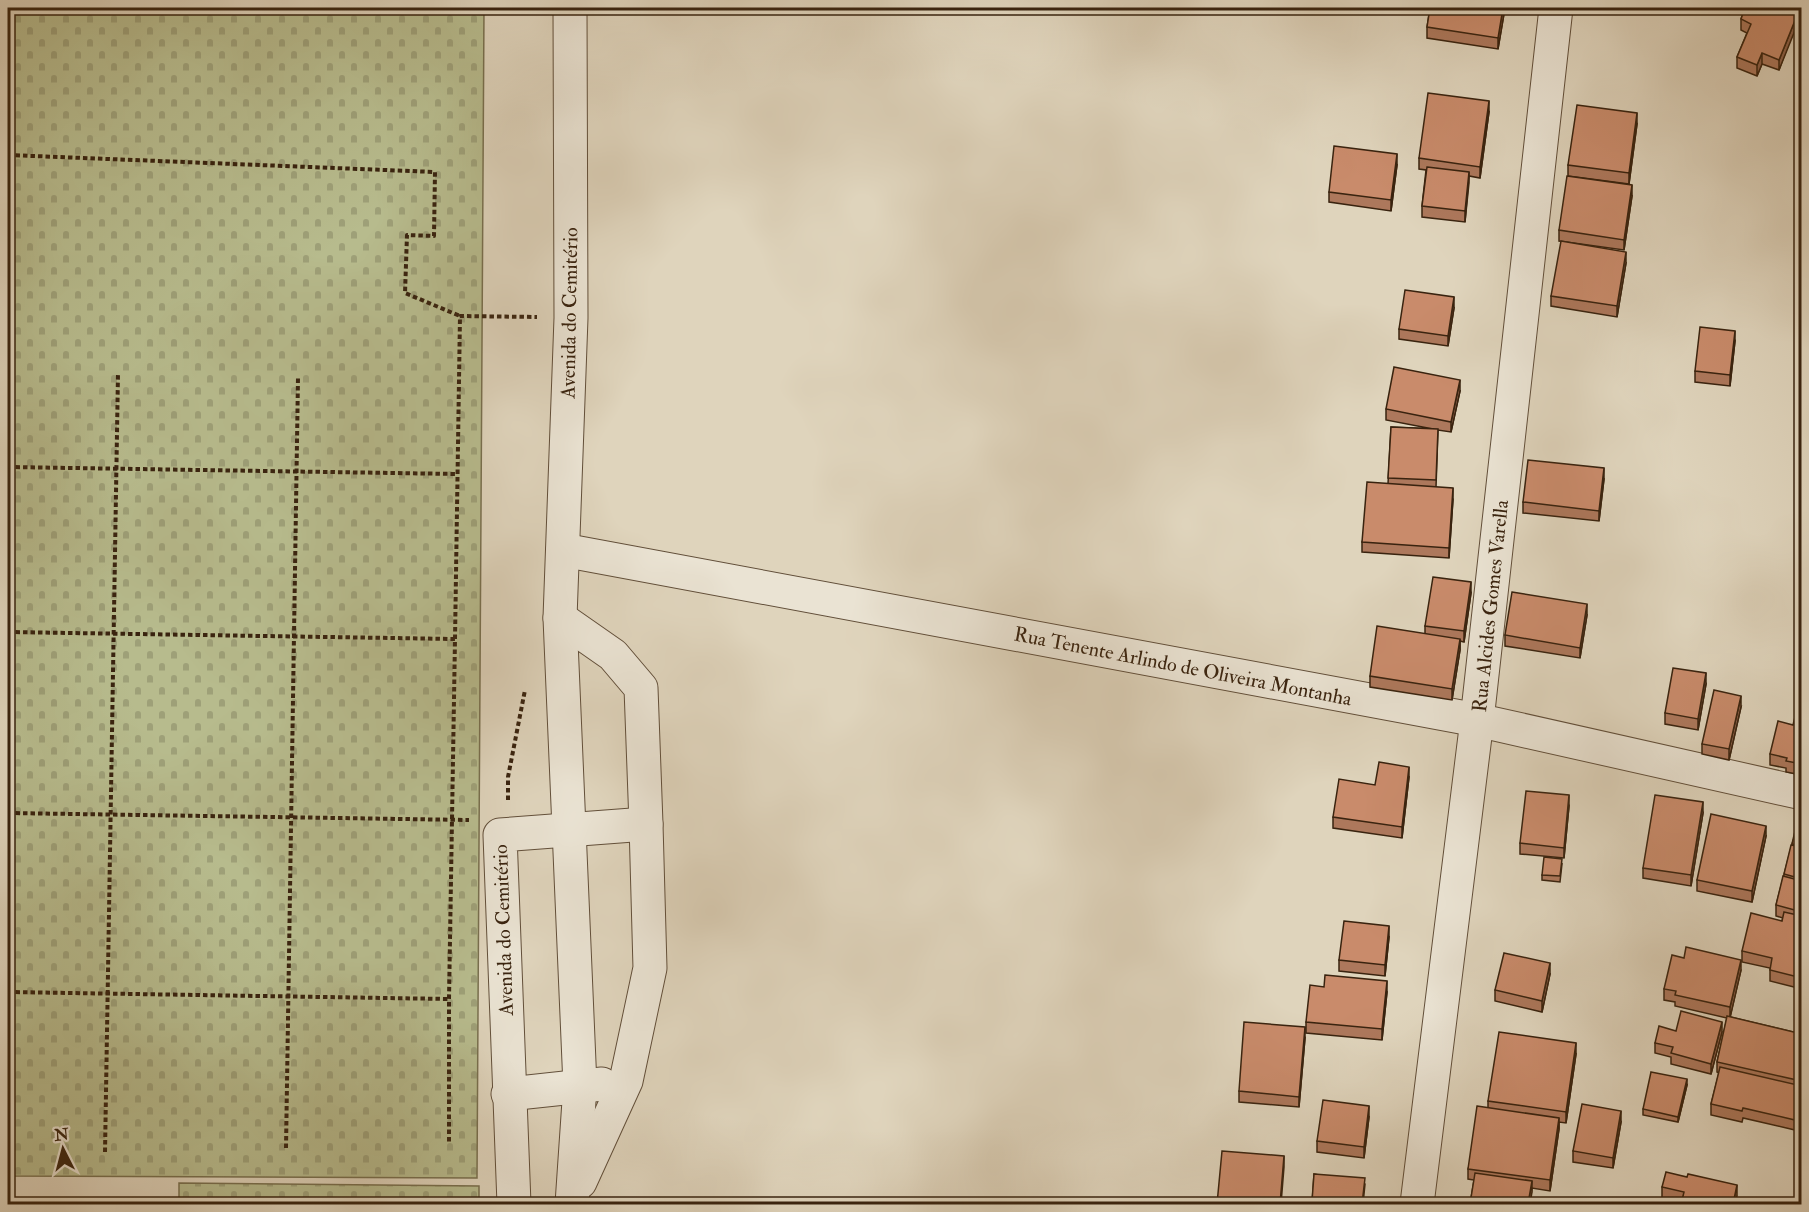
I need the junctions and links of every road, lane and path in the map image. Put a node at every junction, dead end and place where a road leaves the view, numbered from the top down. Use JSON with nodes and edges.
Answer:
{"nodes":[{"id":1,"x":570,"y":8,"type":"edge"},
{"id":2,"x":1556,"y":8,"type":"edge"},
{"id":3,"x":8,"y":155,"type":"edge"},
{"id":4,"x":460,"y":316,"type":"junction"},
{"id":5,"x":571,"y":318,"type":"junction"},
{"id":6,"x":118,"y":373,"type":"dead end"},
{"id":7,"x":298,"y":378,"type":"dead end"},
{"id":8,"x":8,"y":467,"type":"edge"},
{"id":9,"x":117,"y":469,"type":"junction"},
{"id":10,"x":297,"y":472,"type":"junction"},
{"id":11,"x":457,"y":474,"type":"junction"},
{"id":12,"x":563,"y":550,"type":"junction"},
{"id":13,"x":560,"y":618,"type":"junction"},
{"id":14,"x":8,"y":632,"type":"edge"},
{"id":15,"x":114,"y":634,"type":"junction"},
{"id":16,"x":293,"y":637,"type":"junction"},
{"id":17,"x":454,"y":639,"type":"junction"},
{"id":18,"x":525,"y":689,"type":"dead end"},
{"id":19,"x":1477,"y":720,"type":"junction"},
{"id":20,"x":1802,"y":793,"type":"edge"},
{"id":21,"x":8,"y":813,"type":"edge"},
{"id":22,"x":111,"y":815,"type":"junction"},
{"id":23,"x":291,"y":817,"type":"junction"},
{"id":24,"x":451,"y":820,"type":"junction"},
{"id":25,"x":504,"y":821,"type":"junction"},
{"id":26,"x":646,"y":824,"type":"junction"},
{"id":27,"x":568,"y":829,"type":"junction"},
{"id":28,"x":8,"y":992,"type":"edge"},
{"id":29,"x":108,"y":994,"type":"junction"},
{"id":30,"x":288,"y":997,"type":"junction"},
{"id":31,"x":448,"y":999,"type":"junction"},
{"id":32,"x":626,"y":1081,"type":"junction"},
{"id":33,"x":579,"y":1086,"type":"junction"},
{"id":34,"x":508,"y":1094,"type":"junction"},
{"id":35,"x":449,"y":1143,"type":"dead end"},
{"id":36,"x":286,"y":1148,"type":"dead end"},
{"id":37,"x":105,"y":1152,"type":"dead end"},
{"id":38,"x":572,"y":1201,"type":"edge"},
{"id":39,"x":513,"y":1204,"type":"edge"},
{"id":40,"x":1418,"y":1204,"type":"edge"}],
"edges":[{"from":1,"to":5,"type":"street","name":"Avenida do Cemitério"},
{"from":2,"to":19,"type":"street","name":"Rua Alcides Gomes Varella"},
{"from":3,"to":4,"type":"path"},
{"from":4,"to":5,"type":"path"},
{"from":4,"to":11,"type":"path"},
{"from":5,"to":12,"type":"street","name":"Avenida do Cemitério"},
{"from":6,"to":9,"type":"path"},
{"from":7,"to":10,"type":"path"},
{"from":8,"to":9,"type":"path"},
{"from":9,"to":10,"type":"path"},
{"from":9,"to":15,"type":"path"},
{"from":10,"to":11,"type":"path"},
{"from":10,"to":16,"type":"path"},
{"from":11,"to":17,"type":"path"},
{"from":12,"to":13,"type":"street","name":"Avenida do Cemitério"},
{"from":12,"to":19,"type":"street","name":"Rua Tenente Arlindo de Oliveira Montanha"},
{"from":13,"to":26,"type":"street","name":"Avenida do Cemitério"},
{"from":13,"to":27,"type":"street","name":"Avenida do Cemitério"},
{"from":14,"to":15,"type":"path"},
{"from":15,"to":16,"type":"path"},
{"from":15,"to":22,"type":"path"},
{"from":16,"to":17,"type":"path"},
{"from":16,"to":23,"type":"path"},
{"from":17,"to":24,"type":"path"},
{"from":18,"to":25,"type":"path"},
{"from":19,"to":20,"type":"street","name":"Rua Tenente Arlindo de Oliveira Montanha"},
{"from":19,"to":40,"type":"street","name":"Rua Alcides Gomes Varella"},
{"from":21,"to":22,"type":"path"},
{"from":22,"to":23,"type":"path"},
{"from":22,"to":29,"type":"path"},
{"from":23,"to":24,"type":"path"},
{"from":23,"to":30,"type":"path"},
{"from":24,"to":25,"type":"path"},
{"from":24,"to":31,"type":"path"},
{"from":25,"to":27,"type":"street","name":"Avenida do Cemitério"},
{"from":25,"to":34,"type":"street","name":"Avenida do Cemitério"},
{"from":26,"to":27,"type":"street","name":"Avenida do Cemitério"},
{"from":26,"to":32,"type":"street","name":"Avenida do Cemitério"},
{"from":27,"to":33,"type":"street","name":"Avenida do Cemitério"},
{"from":28,"to":29,"type":"path"},
{"from":29,"to":30,"type":"path"},
{"from":29,"to":37,"type":"path"},
{"from":30,"to":31,"type":"path"},
{"from":30,"to":36,"type":"path"},
{"from":31,"to":35,"type":"path"},
{"from":32,"to":33,"type":"street"},
{"from":32,"to":38,"type":"street","name":"Avenida do Cemitério"},
{"from":33,"to":34,"type":"street"},
{"from":33,"to":38,"type":"street","name":"Avenida do Cemitério"},
{"from":34,"to":39,"type":"street","name":"Avenida do Cemitério"}]}
